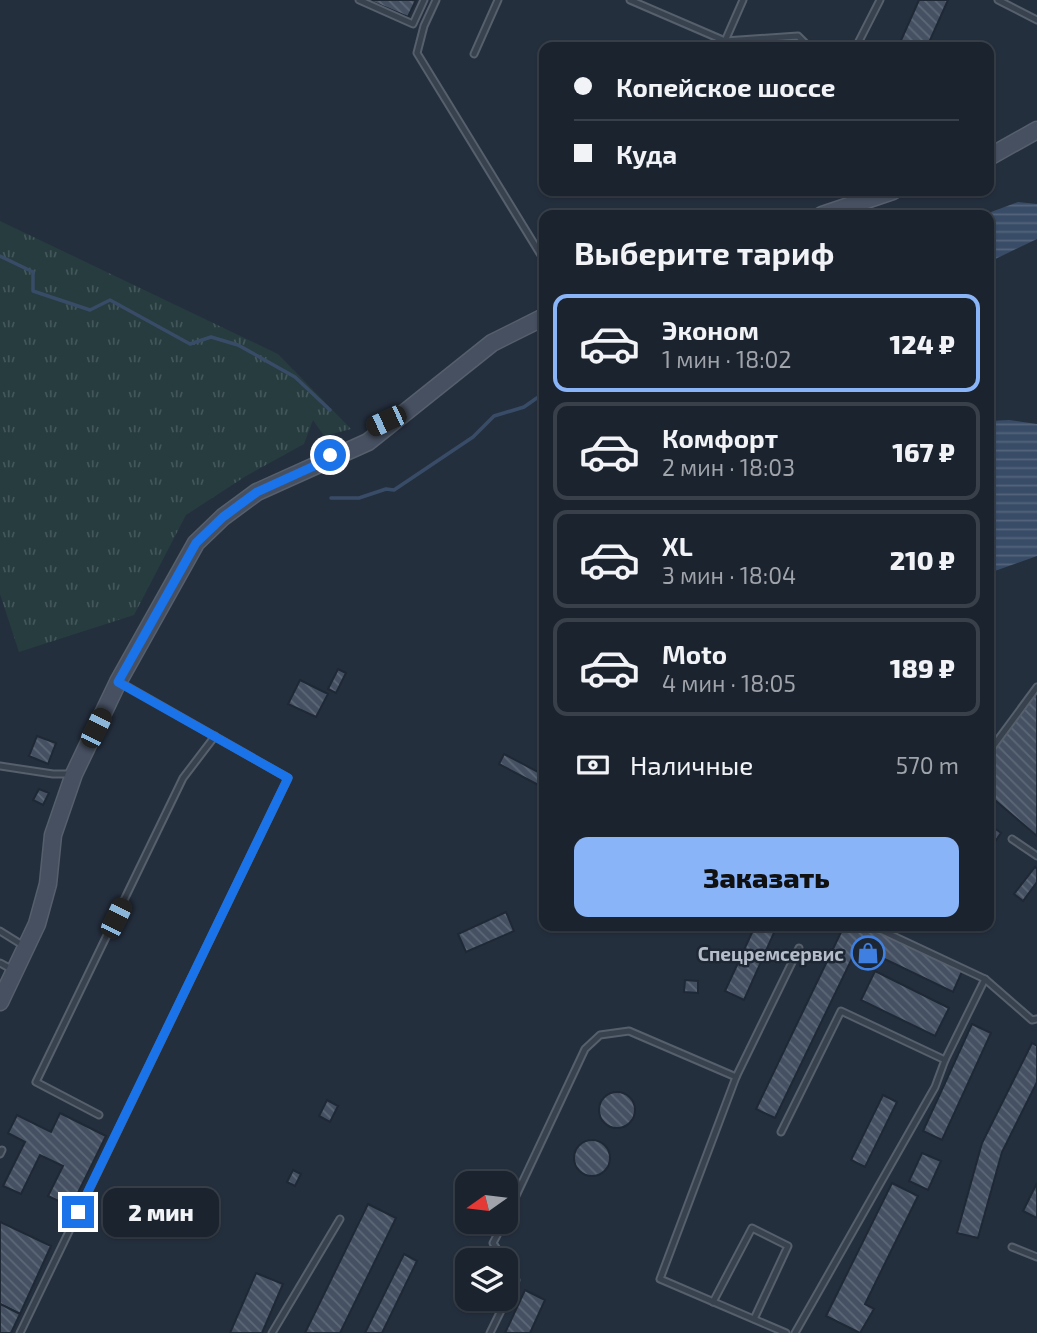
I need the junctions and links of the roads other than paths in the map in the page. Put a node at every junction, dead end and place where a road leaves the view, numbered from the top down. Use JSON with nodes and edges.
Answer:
{"nodes":[{"id":1,"x":359,"y":0,"type":"edge"},
{"id":2,"x":424,"y":0,"type":"edge"},
{"id":3,"x":436,"y":0,"type":"edge"},
{"id":4,"x":498,"y":0,"type":"edge"},
{"id":5,"x":630,"y":0,"type":"edge"},
{"id":6,"x":743,"y":0,"type":"edge"},
{"id":7,"x":880,"y":0,"type":"edge"},
{"id":8,"x":998,"y":0,"type":"edge"},
{"id":9,"x":1037,"y":20,"type":"edge"},
{"id":10,"x":725,"y":41,"type":"junction"},
{"id":11,"x":804,"y":42,"type":"edge"},
{"id":12,"x":859,"y":42,"type":"edge"},
{"id":13,"x":474,"y":54,"type":"dead end"},
{"id":14,"x":1037,"y":130,"type":"edge"},
{"id":15,"x":994,"y":154,"type":"edge"},
{"id":16,"x":874,"y":196,"type":"edge"},
{"id":17,"x":836,"y":210,"type":"edge"},
{"id":18,"x":539,"y":252,"type":"edge"},
{"id":19,"x":539,"y":320,"type":"edge"},
{"id":20,"x":118,"y":682,"type":"junction"},
{"id":21,"x":1037,"y":687,"type":"edge"},
{"id":22,"x":215,"y":736,"type":"junction"},
{"id":23,"x":994,"y":745,"type":"edge"},
{"id":24,"x":0,"y":766,"type":"edge"},
{"id":25,"x":74,"y":775,"type":"junction"},
{"id":26,"x":1012,"y":839,"type":"dead end"},
{"id":27,"x":1037,"y":856,"type":"edge"},
{"id":28,"x":0,"y":931,"type":"edge"},
{"id":29,"x":883,"y":931,"type":"edge"},
{"id":30,"x":26,"y":948,"type":"junction"},
{"id":31,"x":799,"y":948,"type":"dead end"},
{"id":32,"x":0,"y":963,"type":"edge"},
{"id":33,"x":15,"y":971,"type":"junction"},
{"id":34,"x":985,"y":979,"type":"junction"},
{"id":35,"x":0,"y":1002,"type":"edge"},
{"id":36,"x":1037,"y":1019,"type":"edge"},
{"id":37,"x":944,"y":1060,"type":"junction"},
{"id":38,"x":736,"y":1077,"type":"junction"},
{"id":39,"x":99,"y":1115,"type":"dead end"},
{"id":40,"x":781,"y":1132,"type":"dead end"},
{"id":41,"x":518,"y":1191,"type":"edge"},
{"id":42,"x":340,"y":1219,"type":"dead end"},
{"id":43,"x":1013,"y":1247,"type":"dead end"},
{"id":44,"x":1037,"y":1257,"type":"edge"},
{"id":45,"x":713,"y":1302,"type":"junction"},
{"id":46,"x":501,"y":1311,"type":"edge"},
{"id":47,"x":754,"y":1319,"type":"junction"},
{"id":48,"x":20,"y":1333,"type":"edge"},
{"id":49,"x":272,"y":1333,"type":"edge"},
{"id":50,"x":490,"y":1333,"type":"edge"},
{"id":51,"x":786,"y":1333,"type":"edge"},
{"id":52,"x":795,"y":1333,"type":"edge"}],
"edges":[{"from":1,"to":2,"type":"lane"},
{"from":3,"to":18,"type":"lane"},
{"from":4,"to":13,"type":"lane"},
{"from":5,"to":10,"type":"lane"},
{"from":6,"to":10,"type":"lane"},
{"from":7,"to":12,"type":"lane"},
{"from":8,"to":9,"type":"lane"},
{"from":10,"to":11,"type":"lane"},
{"from":14,"to":15,"type":"street"},
{"from":16,"to":17,"type":"street"},
{"from":19,"to":20,"type":"street"},
{"from":20,"to":22,"type":"lane"},
{"from":20,"to":25,"type":"street"},
{"from":21,"to":23,"type":"lane"},
{"from":22,"to":39,"type":"lane"},
{"from":22,"to":48,"type":"lane"},
{"from":24,"to":25,"type":"lane"},
{"from":25,"to":30,"type":"street"},
{"from":26,"to":27,"type":"lane"},
{"from":28,"to":30,"type":"lane"},
{"from":29,"to":34,"type":"lane"},
{"from":30,"to":33,"type":"street"},
{"from":31,"to":38,"type":"lane"},
{"from":32,"to":33,"type":"lane"},
{"from":33,"to":35,"type":"street"},
{"from":34,"to":36,"type":"lane"},
{"from":34,"to":37,"type":"lane"},
{"from":37,"to":40,"type":"lane"},
{"from":37,"to":52,"type":"lane"},
{"from":38,"to":41,"type":"lane"},
{"from":38,"to":45,"type":"lane"},
{"from":42,"to":49,"type":"lane"},
{"from":43,"to":44,"type":"lane"},
{"from":45,"to":47,"type":"lane"},
{"from":45,"to":47,"type":"lane"},
{"from":46,"to":50,"type":"lane"},
{"from":47,"to":51,"type":"lane"}]}
